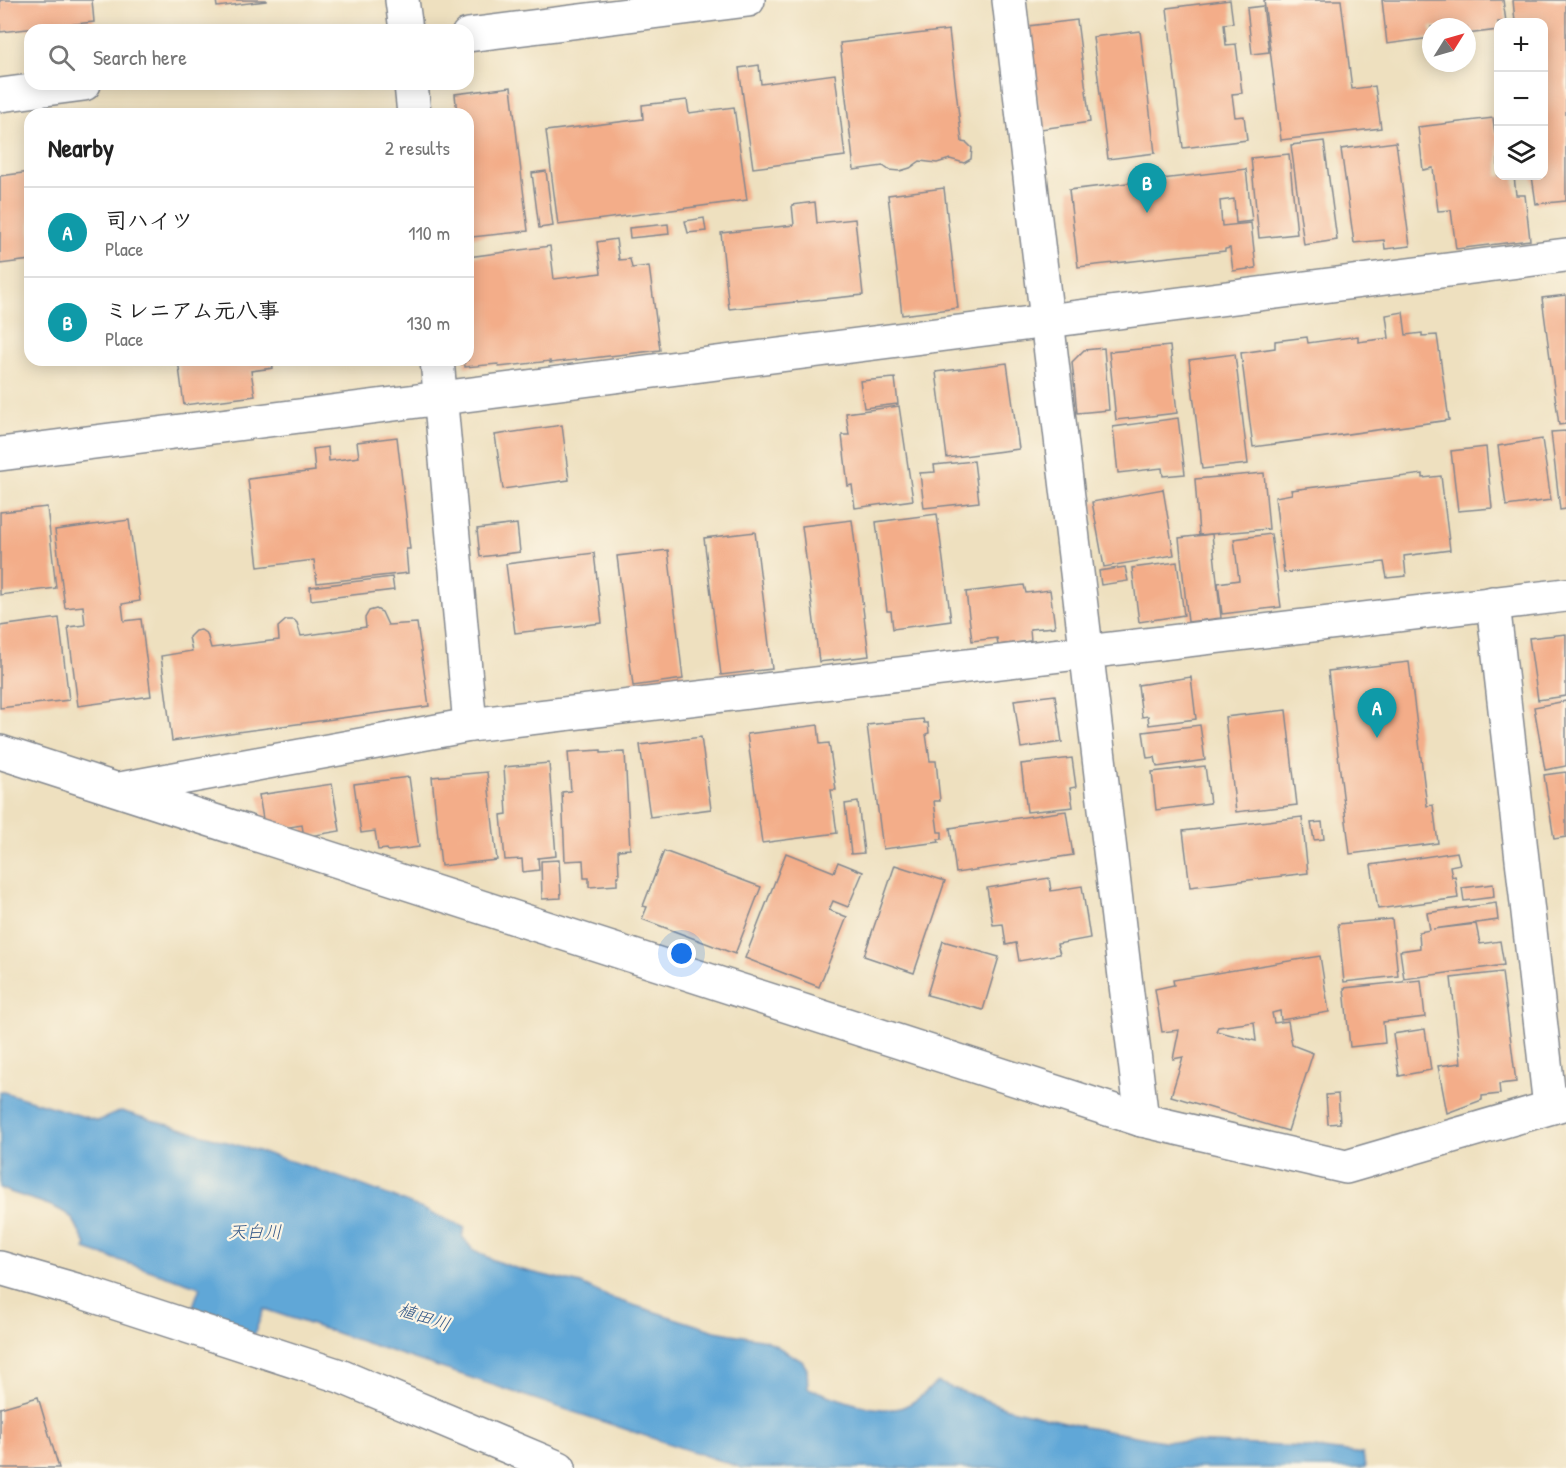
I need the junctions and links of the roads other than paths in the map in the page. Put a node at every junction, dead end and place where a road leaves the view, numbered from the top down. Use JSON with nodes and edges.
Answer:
{"nodes":[{"id":1,"x":402,"y":0,"type":"edge"},
{"id":2,"x":748,"y":0,"type":"edge"},
{"id":3,"x":1009,"y":0,"type":"edge"},
{"id":4,"x":405,"y":24,"type":"edge"},
{"id":5,"x":474,"y":34,"type":"edge"},
{"id":6,"x":38,"y":90,"type":"edge"},
{"id":7,"x":412,"y":90,"type":"edge"},
{"id":8,"x":0,"y":95,"type":"edge"},
{"id":9,"x":413,"y":108,"type":"edge"},
{"id":10,"x":1566,"y":255,"type":"edge"},
{"id":11,"x":1047,"y":321,"type":"junction"},
{"id":12,"x":437,"y":366,"type":"edge"},
{"id":13,"x":440,"y":398,"type":"junction"},
{"id":14,"x":0,"y":454,"type":"edge"},
{"id":15,"x":1566,"y":595,"type":"edge"},
{"id":16,"x":1492,"y":603,"type":"junction"},
{"id":17,"x":1087,"y":651,"type":"junction"},
{"id":18,"x":470,"y":725,"type":"junction"},
{"id":19,"x":0,"y":752,"type":"edge"},
{"id":20,"x":116,"y":789,"type":"junction"},
{"id":21,"x":1558,"y":1105,"type":"edge"},
{"id":22,"x":1143,"y":1120,"type":"junction"},
{"id":23,"x":0,"y":1268,"type":"edge"},
{"id":24,"x":559,"y":1468,"type":"edge"}],
"edges":[{"from":1,"to":4,"type":"street"},
{"from":2,"to":5,"type":"street"},
{"from":3,"to":11,"type":"street"},
{"from":6,"to":8,"type":"street"},
{"from":7,"to":9,"type":"street"},
{"from":10,"to":11,"type":"street"},
{"from":11,"to":13,"type":"street"},
{"from":11,"to":17,"type":"street"},
{"from":12,"to":13,"type":"street"},
{"from":13,"to":14,"type":"street"},
{"from":13,"to":18,"type":"street"},
{"from":15,"to":16,"type":"street"},
{"from":16,"to":17,"type":"street"},
{"from":16,"to":21,"type":"street"},
{"from":17,"to":18,"type":"street"},
{"from":17,"to":22,"type":"street"},
{"from":18,"to":20,"type":"street"},
{"from":19,"to":20,"type":"street"},
{"from":20,"to":22,"type":"street"},
{"from":21,"to":22,"type":"street"},
{"from":23,"to":24,"type":"street"}]}
